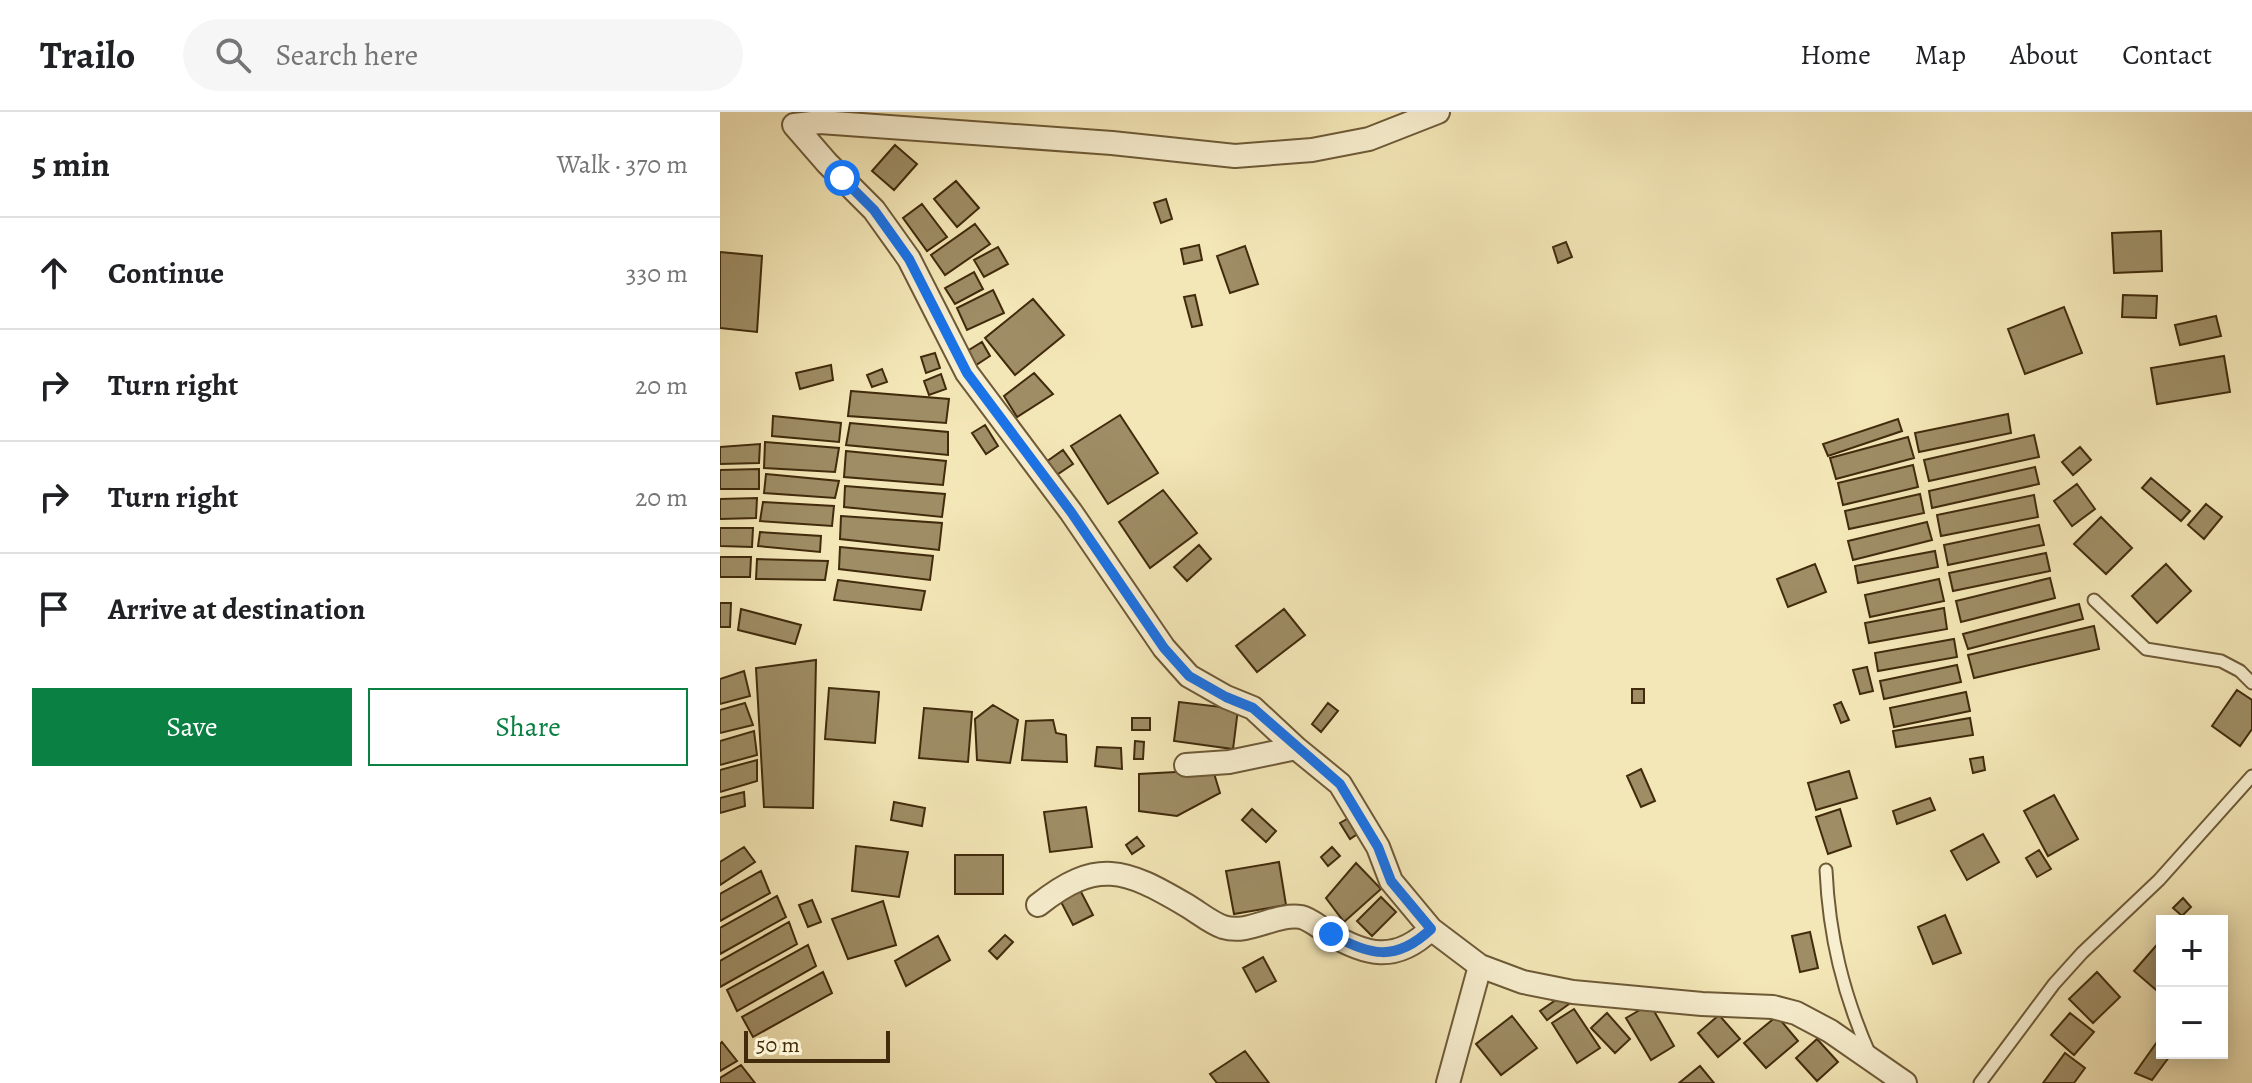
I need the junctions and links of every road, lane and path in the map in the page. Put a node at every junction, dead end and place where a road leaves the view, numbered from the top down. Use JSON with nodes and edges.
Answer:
{"nodes":[{"id":1,"x":1438,"y":112,"type":"edge"},
{"id":2,"x":786,"y":118,"type":"edge"},
{"id":3,"x":2094,"y":600,"type":"dead end"},
{"id":4,"x":2252,"y":683,"type":"edge"},
{"id":5,"x":1296,"y":748,"type":"junction"},
{"id":6,"x":1186,"y":765,"type":"dead end"},
{"id":7,"x":2252,"y":776,"type":"edge"},
{"id":8,"x":1826,"y":870,"type":"dead end"},
{"id":9,"x":1038,"y":905,"type":"dead end"},
{"id":10,"x":1431,"y":929,"type":"junction"},
{"id":11,"x":1480,"y":966,"type":"junction"},
{"id":12,"x":1872,"y":1060,"type":"junction"},
{"id":13,"x":1448,"y":1083,"type":"edge"},
{"id":14,"x":1905,"y":1083,"type":"edge"},
{"id":15,"x":1980,"y":1083,"type":"edge"}],
"edges":[{"from":1,"to":2,"type":"street"},
{"from":2,"to":5,"type":"street"},
{"from":3,"to":4,"type":"lane"},
{"from":5,"to":6,"type":"street"},
{"from":5,"to":10,"type":"street"},
{"from":7,"to":15,"type":"lane"},
{"from":8,"to":12,"type":"lane"},
{"from":9,"to":10,"type":"street"},
{"from":10,"to":11,"type":"street"},
{"from":11,"to":12,"type":"street"},
{"from":11,"to":13,"type":"street"},
{"from":12,"to":14,"type":"street"}]}
